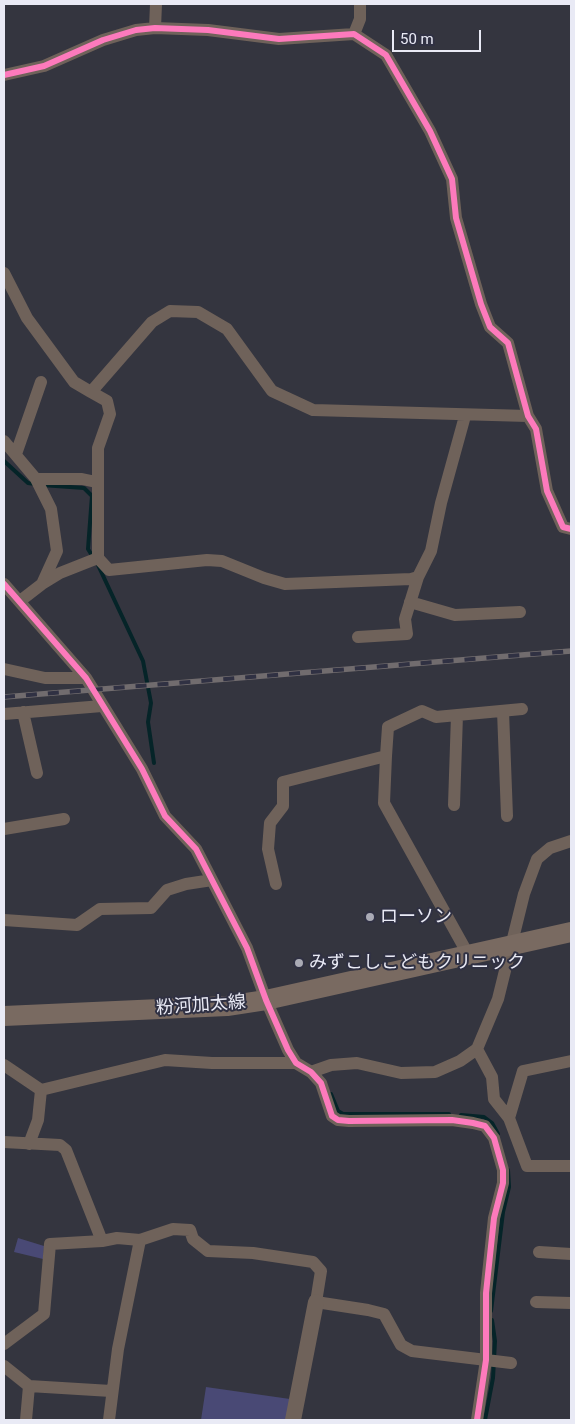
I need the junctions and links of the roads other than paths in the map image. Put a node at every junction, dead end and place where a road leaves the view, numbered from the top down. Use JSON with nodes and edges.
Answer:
{"nodes":[{"id":1,"x":156,"y":4,"type":"edge"},
{"id":2,"x":360,"y":4,"type":"edge"},
{"id":3,"x":155,"y":28,"type":"junction"},
{"id":4,"x":354,"y":34,"type":"junction"},
{"id":5,"x":4,"y":75,"type":"edge"},
{"id":6,"x":4,"y":273,"type":"edge"},
{"id":7,"x":41,"y":382,"type":"dead end"},
{"id":8,"x":91,"y":392,"type":"junction"},
{"id":9,"x":465,"y":416,"type":"junction"},
{"id":10,"x":528,"y":416,"type":"junction"},
{"id":11,"x":4,"y":441,"type":"edge"},
{"id":12,"x":16,"y":454,"type":"junction"},
{"id":13,"x":36,"y":479,"type":"junction"},
{"id":14,"x":96,"y":482,"type":"junction"},
{"id":15,"x":571,"y":529,"type":"edge"},
{"id":16,"x":98,"y":558,"type":"junction"},
{"id":17,"x":418,"y":577,"type":"junction"},
{"id":18,"x":4,"y":584,"type":"edge"},
{"id":19,"x":42,"y":584,"type":"junction"},
{"id":20,"x":20,"y":601,"type":"junction"},
{"id":21,"x":410,"y":602,"type":"junction"},
{"id":22,"x":520,"y":612,"type":"dead end"},
{"id":23,"x":358,"y":636,"type":"dead end"},
{"id":24,"x":4,"y":669,"type":"edge"},
{"id":25,"x":86,"y":678,"type":"junction"},
{"id":26,"x":102,"y":706,"type":"junction"},
{"id":27,"x":522,"y":709,"type":"dead end"},
{"id":28,"x":503,"y":711,"type":"junction"},
{"id":29,"x":23,"y":712,"type":"junction"},
{"id":30,"x":4,"y":714,"type":"edge"},
{"id":31,"x":457,"y":715,"type":"junction"},
{"id":32,"x":386,"y":756,"type":"junction"},
{"id":33,"x":37,"y":773,"type":"dead end"},
{"id":34,"x":454,"y":805,"type":"dead end"},
{"id":35,"x":507,"y":816,"type":"dead end"},
{"id":36,"x":64,"y":819,"type":"dead end"},
{"id":37,"x":4,"y":829,"type":"edge"},
{"id":38,"x":571,"y":841,"type":"edge"},
{"id":39,"x":212,"y":880,"type":"junction"},
{"id":40,"x":276,"y":884,"type":"dead end"},
{"id":41,"x":4,"y":920,"type":"edge"},
{"id":42,"x":571,"y":932,"type":"edge"},
{"id":43,"x":512,"y":946,"type":"junction"},
{"id":44,"x":469,"y":956,"type":"junction"},
{"id":45,"x":266,"y":1000,"type":"junction"},
{"id":46,"x":4,"y":1016,"type":"edge"},
{"id":47,"x":477,"y":1049,"type":"junction"},
{"id":48,"x":571,"y":1061,"type":"edge"},
{"id":49,"x":296,"y":1063,"type":"junction"},
{"id":50,"x":4,"y":1066,"type":"edge"},
{"id":51,"x":311,"y":1072,"type":"junction"},
{"id":52,"x":41,"y":1090,"type":"junction"},
{"id":53,"x":509,"y":1118,"type":"junction"},
{"id":54,"x":4,"y":1142,"type":"edge"},
{"id":55,"x":29,"y":1144,"type":"junction"},
{"id":56,"x":571,"y":1166,"type":"edge"},
{"id":57,"x":140,"y":1240,"type":"junction"},
{"id":58,"x":102,"y":1241,"type":"junction"},
{"id":59,"x":540,"y":1252,"type":"dead end"},
{"id":60,"x":571,"y":1254,"type":"edge"},
{"id":61,"x":316,"y":1302,"type":"junction"},
{"id":62,"x":536,"y":1302,"type":"dead end"},
{"id":63,"x":571,"y":1303,"type":"edge"},
{"id":64,"x":4,"y":1344,"type":"edge"},
{"id":65,"x":489,"y":1360,"type":"junction"},
{"id":66,"x":511,"y":1363,"type":"dead end"},
{"id":67,"x":4,"y":1366,"type":"edge"},
{"id":68,"x":29,"y":1386,"type":"junction"},
{"id":69,"x":111,"y":1391,"type":"junction"},
{"id":70,"x":26,"y":1420,"type":"edge"},
{"id":71,"x":109,"y":1420,"type":"edge"},
{"id":72,"x":293,"y":1420,"type":"edge"},
{"id":73,"x":477,"y":1420,"type":"edge"}],
"edges":[{"from":1,"to":3,"type":"street"},
{"from":2,"to":4,"type":"street"},
{"from":3,"to":4,"type":"street"},
{"from":3,"to":5,"type":"street"},
{"from":4,"to":10,"type":"street"},
{"from":6,"to":8,"type":"street"},
{"from":7,"to":12,"type":"street"},
{"from":8,"to":9,"type":"street"},
{"from":8,"to":14,"type":"street"},
{"from":9,"to":10,"type":"street"},
{"from":9,"to":17,"type":"street"},
{"from":10,"to":15,"type":"street"},
{"from":11,"to":12,"type":"street"},
{"from":12,"to":13,"type":"street"},
{"from":13,"to":14,"type":"street"},
{"from":13,"to":19,"type":"street"},
{"from":14,"to":16,"type":"street"},
{"from":16,"to":17,"type":"street"},
{"from":16,"to":19,"type":"street"},
{"from":17,"to":21,"type":"street"},
{"from":18,"to":20,"type":"street"},
{"from":19,"to":20,"type":"street"},
{"from":20,"to":25,"type":"street"},
{"from":21,"to":22,"type":"street"},
{"from":21,"to":23,"type":"street"},
{"from":24,"to":25,"type":"street"},
{"from":25,"to":26,"type":"street"},
{"from":26,"to":29,"type":"street"},
{"from":26,"to":39,"type":"street"},
{"from":27,"to":28,"type":"street"},
{"from":28,"to":31,"type":"street"},
{"from":28,"to":35,"type":"street"},
{"from":29,"to":30,"type":"street"},
{"from":29,"to":33,"type":"street"},
{"from":31,"to":32,"type":"street"},
{"from":31,"to":34,"type":"street"},
{"from":32,"to":40,"type":"street"},
{"from":32,"to":44,"type":"street"},
{"from":36,"to":37,"type":"street"},
{"from":38,"to":43,"type":"street"},
{"from":39,"to":41,"type":"street"},
{"from":39,"to":45,"type":"street"},
{"from":42,"to":43,"type":"main road","name":"粉河加太線"},
{"from":43,"to":44,"type":"main road","name":"粉河加太線"},
{"from":43,"to":47,"type":"street"},
{"from":44,"to":45,"type":"main road","name":"粉河加太線"},
{"from":45,"to":46,"type":"main road","name":"粉河加太線"},
{"from":45,"to":49,"type":"street"},
{"from":47,"to":51,"type":"street"},
{"from":47,"to":53,"type":"street"},
{"from":48,"to":53,"type":"street"},
{"from":49,"to":51,"type":"street"},
{"from":49,"to":52,"type":"street"},
{"from":50,"to":52,"type":"street"},
{"from":51,"to":65,"type":"street"},
{"from":52,"to":55,"type":"street"},
{"from":53,"to":56,"type":"street"},
{"from":54,"to":55,"type":"street"},
{"from":55,"to":58,"type":"street"},
{"from":57,"to":58,"type":"street"},
{"from":57,"to":61,"type":"street"},
{"from":57,"to":69,"type":"street"},
{"from":58,"to":64,"type":"street"},
{"from":59,"to":60,"type":"street"},
{"from":61,"to":65,"type":"street"},
{"from":61,"to":72,"type":"street"},
{"from":62,"to":63,"type":"street"},
{"from":65,"to":66,"type":"street"},
{"from":65,"to":73,"type":"street"},
{"from":67,"to":68,"type":"street"},
{"from":68,"to":69,"type":"street"},
{"from":68,"to":70,"type":"street"},
{"from":69,"to":71,"type":"street"}]}
